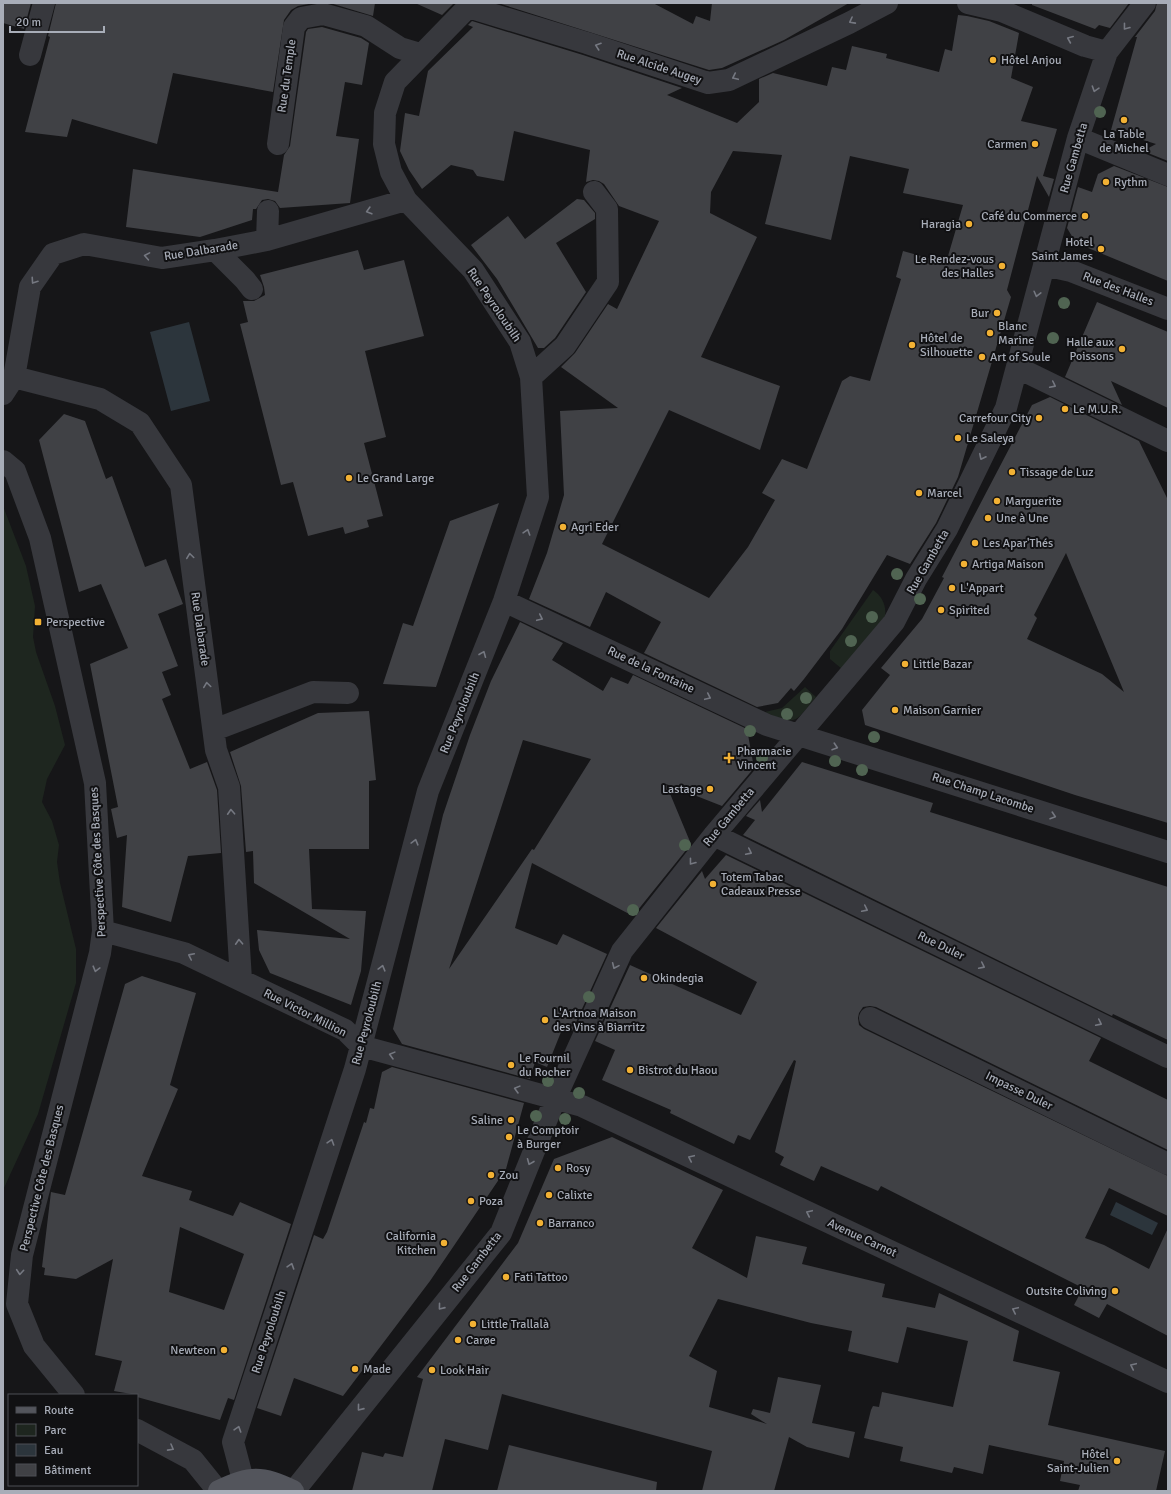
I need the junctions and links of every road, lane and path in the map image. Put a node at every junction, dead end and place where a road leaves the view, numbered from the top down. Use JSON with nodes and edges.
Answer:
{"nodes":[{"id":1,"x":44,"y":3,"type":"edge"},
{"id":2,"x":887,"y":3,"type":"edge"},
{"id":3,"x":968,"y":3,"type":"edge"},
{"id":4,"x":1145,"y":3,"type":"edge"},
{"id":5,"x":469,"y":5,"type":"edge"},
{"id":6,"x":1107,"y":52,"type":"junction"},
{"id":7,"x":420,"y":54,"type":"junction"},
{"id":8,"x":30,"y":55,"type":"dead end"},
{"id":9,"x":1078,"y":138,"type":"junction"},
{"id":10,"x":278,"y":144,"type":"dead end"},
{"id":11,"x":1168,"y":175,"type":"edge"},
{"id":12,"x":594,"y":192,"type":"dead end"},
{"id":13,"x":406,"y":200,"type":"junction"},
{"id":14,"x":268,"y":211,"type":"dead end"},
{"id":15,"x":267,"y":240,"type":"junction"},
{"id":16,"x":216,"y":250,"type":"junction"},
{"id":17,"x":1044,"y":265,"type":"junction"},
{"id":18,"x":252,"y":289,"type":"dead end"},
{"id":19,"x":1168,"y":309,"type":"edge"},
{"id":20,"x":1018,"y":368,"type":"junction"},
{"id":21,"x":532,"y":377,"type":"junction"},
{"id":22,"x":8,"y":386,"type":"edge"},
{"id":23,"x":1168,"y":441,"type":"edge"},
{"id":24,"x":3,"y":461,"type":"edge"},
{"id":25,"x":504,"y":602,"type":"junction"},
{"id":26,"x":348,"y":693,"type":"dead end"},
{"id":27,"x":214,"y":730,"type":"junction"},
{"id":28,"x":798,"y":735,"type":"junction"},
{"id":29,"x":714,"y":835,"type":"junction"},
{"id":30,"x":1168,"y":852,"type":"edge"},
{"id":31,"x":103,"y":931,"type":"junction"},
{"id":32,"x":241,"y":980,"type":"junction"},
{"id":33,"x":870,"y":1018,"type":"dead end"},
{"id":34,"x":361,"y":1046,"type":"junction"},
{"id":35,"x":1168,"y":1057,"type":"edge"},
{"id":36,"x":555,"y":1099,"type":"junction"},
{"id":37,"x":1168,"y":1164,"type":"edge"},
{"id":38,"x":1168,"y":1382,"type":"edge"},
{"id":39,"x":73,"y":1394,"type":"edge"},
{"id":40,"x":138,"y":1431,"type":"edge"},
{"id":41,"x":243,"y":1480,"type":"junction"},
{"id":42,"x":218,"y":1491,"type":"edge"},
{"id":43,"x":294,"y":1491,"type":"edge"}],
"edges":[{"from":1,"to":8,"type":"street"},
{"from":2,"to":5,"type":"street","name":"Rue Alcide Augey","one_way":true},
{"from":6,"to":3,"type":"street","one_way":true},
{"from":4,"to":6,"type":"street","name":"Rue Gambetta","one_way":true},
{"from":5,"to":7,"type":"street","name":"Rue Peyroloubilh"},
{"from":6,"to":9,"type":"street","name":"Rue Gambetta","one_way":true},
{"from":7,"to":10,"type":"street","name":"Rue du Temple"},
{"from":7,"to":13,"type":"street","name":"Rue Peyroloubilh"},
{"from":9,"to":11,"type":"street"},
{"from":9,"to":17,"type":"street","name":"Rue Gambetta"},
{"from":12,"to":21,"type":"street"},
{"from":13,"to":15,"type":"street","name":"Rue Dalbarade","one_way":true},
{"from":13,"to":21,"type":"street","name":"Rue Peyroloubilh"},
{"from":14,"to":15,"type":"street"},
{"from":15,"to":16,"type":"street","name":"Rue Dalbarade"},
{"from":16,"to":18,"type":"street"},
{"from":16,"to":22,"type":"street","name":"Rue Dalbarade","one_way":true},
{"from":17,"to":19,"type":"street","name":"Rue des Halles"},
{"from":17,"to":20,"type":"street","name":"Rue Gambetta","one_way":true},
{"from":20,"to":23,"type":"street","one_way":true},
{"from":20,"to":28,"type":"street","name":"Rue Gambetta","one_way":true},
{"from":25,"to":21,"type":"street","name":"Rue Peyroloubilh","one_way":true},
{"from":27,"to":22,"type":"street","name":"Rue Dalbarade","one_way":true},
{"from":24,"to":31,"type":"street","name":"Perspective Côte des Basques"},
{"from":25,"to":28,"type":"street","name":"Rue de la Fontaine","one_way":true},
{"from":34,"to":25,"type":"street","name":"Rue Peyroloubilh","one_way":true},
{"from":26,"to":27,"type":"street"},
{"from":32,"to":27,"type":"street","name":"Rue Dalbarade","one_way":true},
{"from":28,"to":29,"type":"street","name":"Rue Gambetta"},
{"from":28,"to":30,"type":"street","name":"Rue Champ Lacombe","one_way":true},
{"from":29,"to":35,"type":"street","name":"Rue Duler","one_way":true},
{"from":29,"to":36,"type":"street","name":"Rue Gambetta","one_way":true},
{"from":32,"to":31,"type":"street","name":"Rue Victor Million","one_way":true},
{"from":31,"to":39,"type":"street","name":"Perspective Côte des Basques","one_way":true},
{"from":32,"to":34,"type":"street","name":"Rue Victor Million"},
{"from":33,"to":37,"type":"street","name":"Impasse Duler"},
{"from":36,"to":34,"type":"street","name":"Rue Victor Million","one_way":true},
{"from":41,"to":34,"type":"street","name":"Rue Peyroloubilh","one_way":true},
{"from":38,"to":36,"type":"street","name":"Avenue Carnot","one_way":true},
{"from":36,"to":43,"type":"street","name":"Rue Gambetta","one_way":true},
{"from":40,"to":42,"type":"street","one_way":true},
{"from":41,"to":42,"type":"main road"},
{"from":41,"to":43,"type":"main road"}]}
